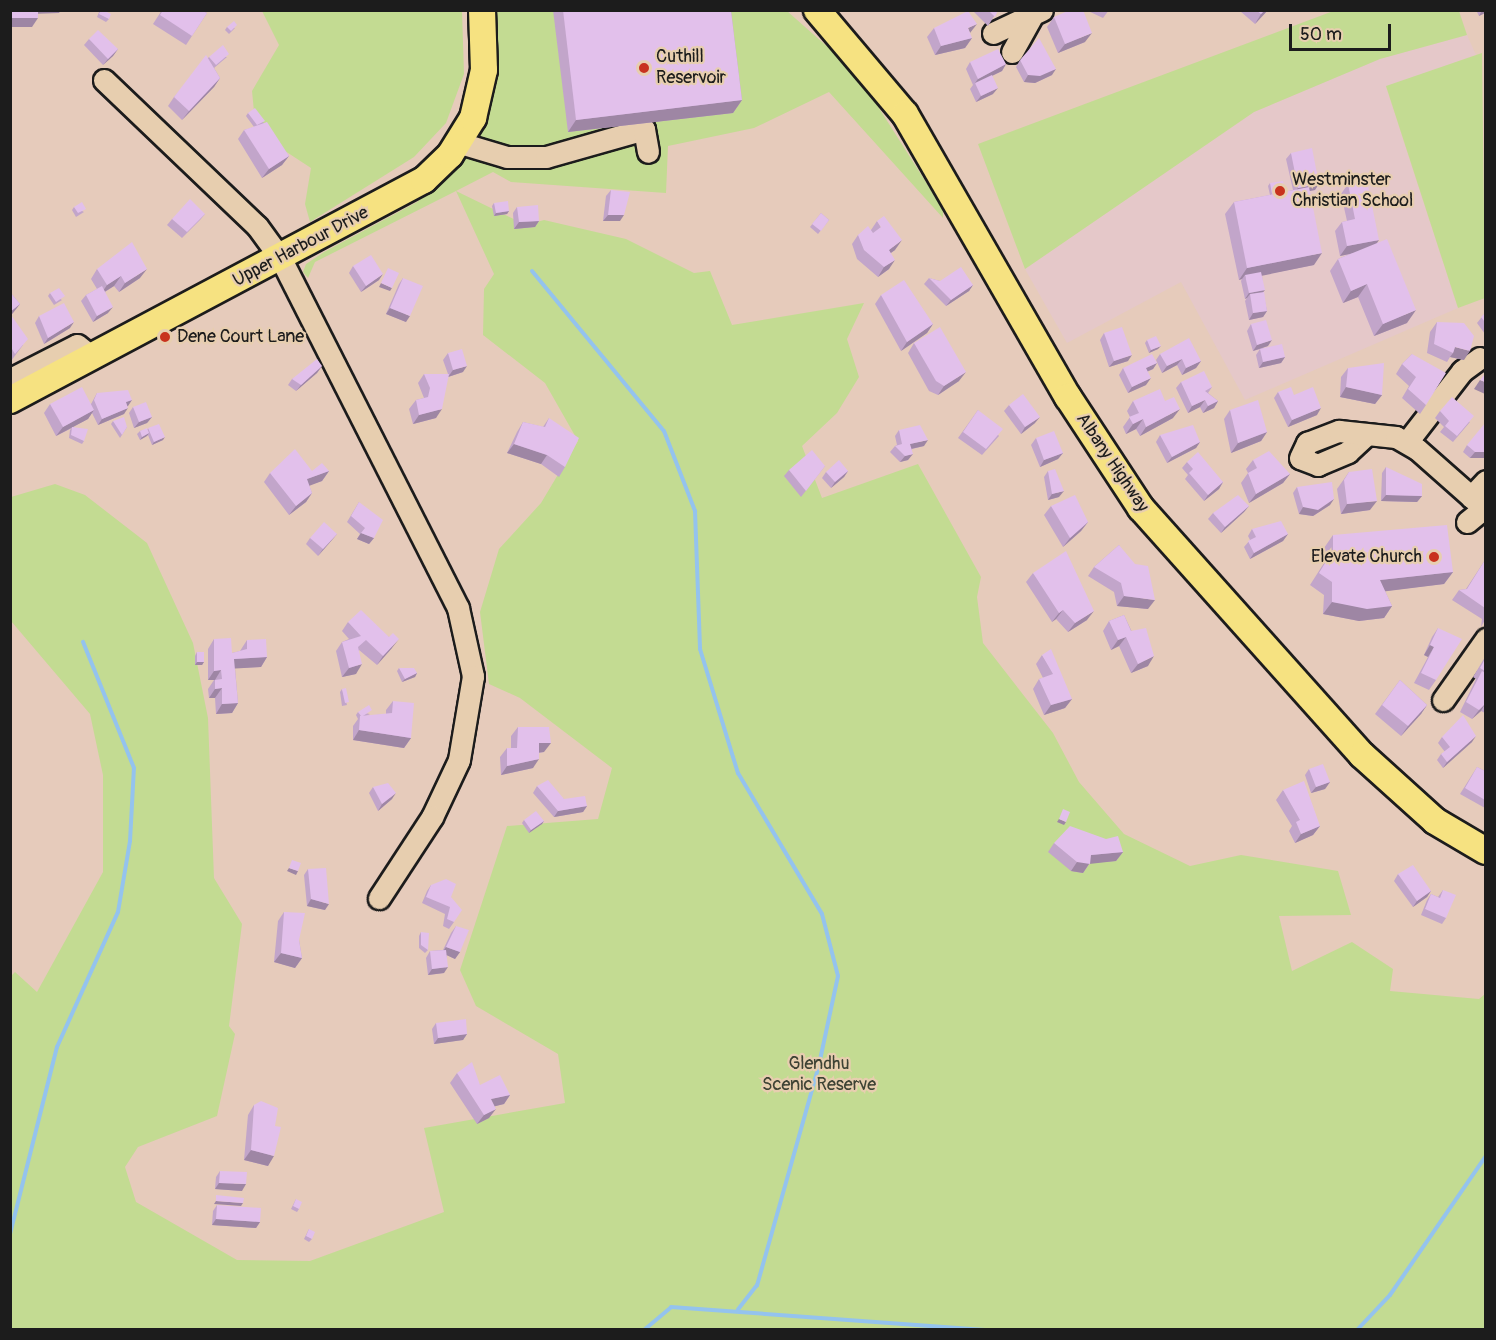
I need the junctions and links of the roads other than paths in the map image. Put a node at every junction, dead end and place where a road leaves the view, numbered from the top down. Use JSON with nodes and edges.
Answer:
{"nodes":[{"id":1,"x":482,"y":10,"type":"edge"},
{"id":2,"x":818,"y":10,"type":"edge"},
{"id":3,"x":1036,"y":14,"type":"edge"},
{"id":4,"x":993,"y":33,"type":"dead end"},
{"id":5,"x":1012,"y":52,"type":"dead end"},
{"id":6,"x":104,"y":80,"type":"dead end"},
{"id":7,"x":460,"y":143,"type":"junction"},
{"id":8,"x":648,"y":152,"type":"dead end"},
{"id":9,"x":281,"y":259,"type":"junction"},
{"id":10,"x":1480,"y":358,"type":"dead end"},
{"id":11,"x":15,"y":398,"type":"edge"},
{"id":12,"x":1366,"y":435,"type":"dead end"},
{"id":13,"x":1407,"y":442,"type":"junction"},
{"id":14,"x":1482,"y":499,"type":"edge"},
{"id":15,"x":1467,"y":522,"type":"dead end"},
{"id":16,"x":1485,"y":639,"type":"edge"},
{"id":17,"x":1443,"y":700,"type":"dead end"},
{"id":18,"x":1485,"y":851,"type":"edge"},
{"id":19,"x":379,"y":898,"type":"dead end"}],
"edges":[{"from":1,"to":7,"type":"main road","name":"Upper Harbour Drive"},
{"from":2,"to":18,"type":"main road","name":"Albany Highway"},
{"from":3,"to":4,"type":"street"},
{"from":3,"to":5,"type":"street"},
{"from":6,"to":9,"type":"street"},
{"from":7,"to":8,"type":"street"},
{"from":7,"to":9,"type":"main road","name":"Upper Harbour Drive"},
{"from":9,"to":11,"type":"main road","name":"Upper Harbour Drive"},
{"from":9,"to":19,"type":"street"},
{"from":10,"to":13,"type":"street"},
{"from":12,"to":13,"type":"street"},
{"from":13,"to":14,"type":"street"},
{"from":14,"to":15,"type":"street"},
{"from":16,"to":17,"type":"street"}]}
